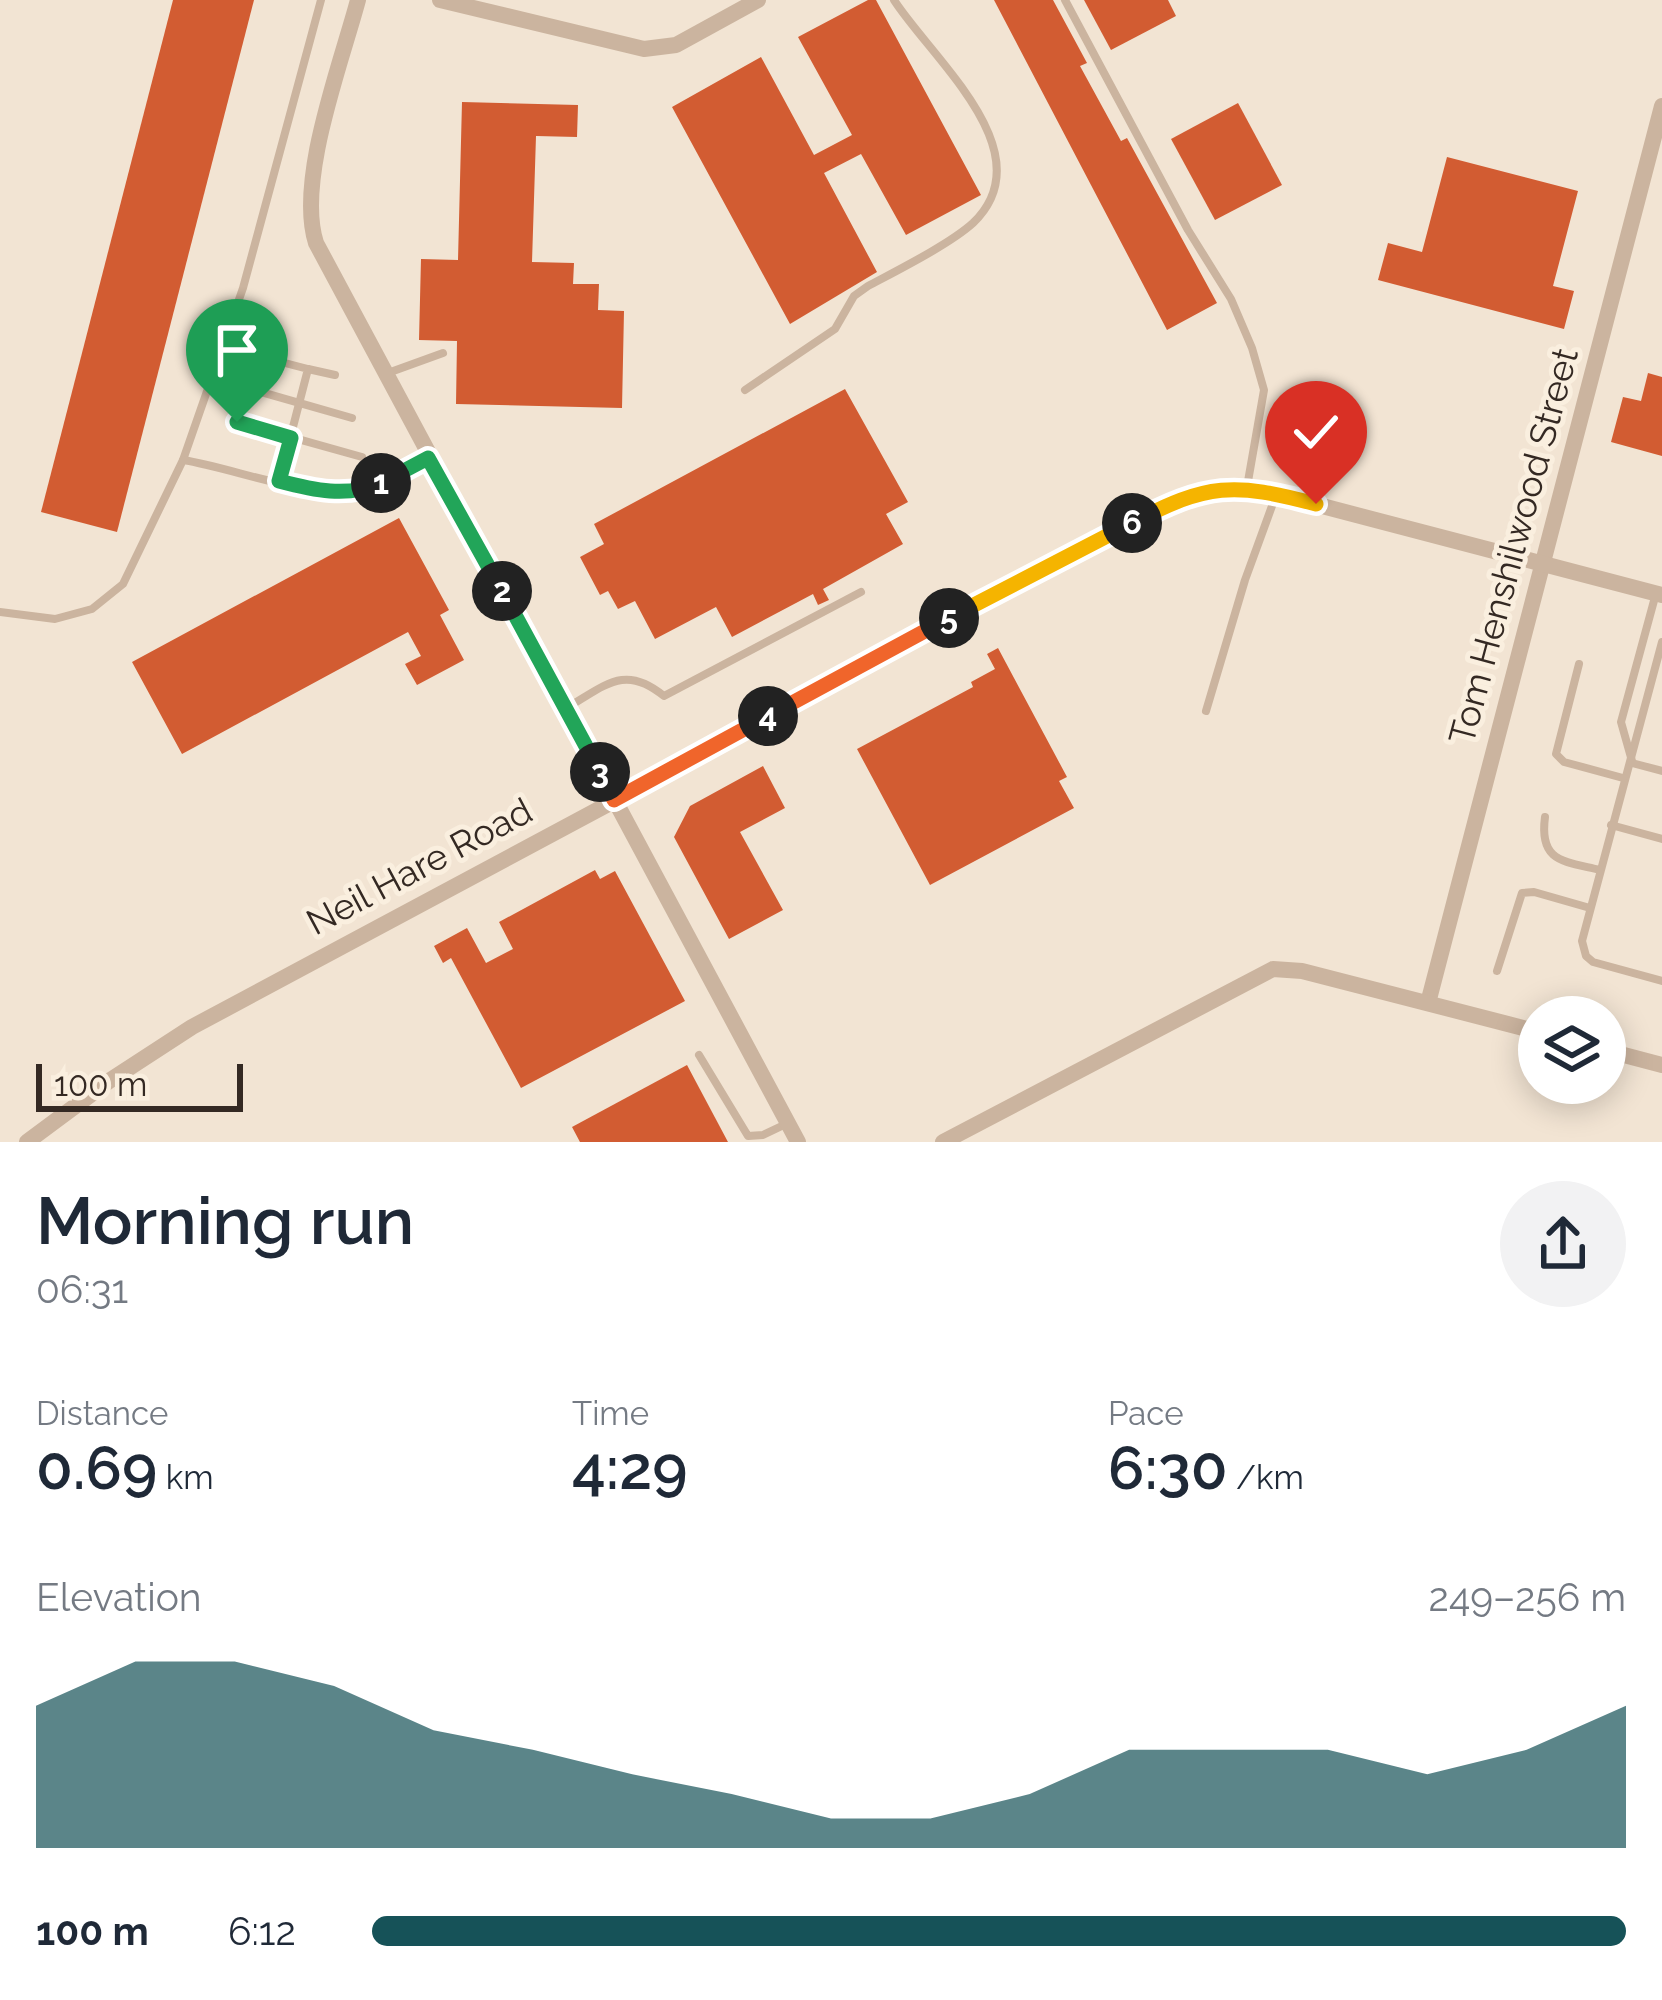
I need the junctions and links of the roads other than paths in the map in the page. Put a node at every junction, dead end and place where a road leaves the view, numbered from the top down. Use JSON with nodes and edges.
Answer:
{"nodes":[{"id":1,"x":321,"y":0,"type":"edge"},
{"id":2,"x":358,"y":0,"type":"edge"},
{"id":3,"x":440,"y":0,"type":"edge"},
{"id":4,"x":758,"y":0,"type":"edge"},
{"id":5,"x":893,"y":0,"type":"edge"},
{"id":6,"x":1065,"y":0,"type":"edge"},
{"id":7,"x":469,"y":3,"type":"edge"},
{"id":8,"x":1662,"y":106,"type":"edge"},
{"id":9,"x":442,"y":353,"type":"dead end"},
{"id":10,"x":258,"y":356,"type":"dead end"},
{"id":11,"x":308,"y":369,"type":"junction"},
{"id":12,"x":384,"y":374,"type":"junction"},
{"id":13,"x":335,"y":375,"type":"dead end"},
{"id":14,"x":247,"y":388,"type":"dead end"},
{"id":15,"x":745,"y":390,"type":"dead end"},
{"id":16,"x":300,"y":404,"type":"junction"},
{"id":17,"x":352,"y":418,"type":"dead end"},
{"id":18,"x":237,"y":422,"type":"dead end"},
{"id":19,"x":291,"y":438,"type":"junction"},
{"id":20,"x":362,"y":457,"type":"dead end"},
{"id":21,"x":428,"y":458,"type":"junction"},
{"id":22,"x":183,"y":460,"type":"junction"},
{"id":23,"x":279,"y":481,"type":"junction"},
{"id":24,"x":1246,"y":489,"type":"junction"},
{"id":25,"x":1276,"y":494,"type":"junction"},
{"id":26,"x":1543,"y":563,"type":"junction"},
{"id":27,"x":861,"y":592,"type":"dead end"},
{"id":28,"x":1659,"y":594,"type":"edge"},
{"id":29,"x":0,"y":612,"type":"edge"},
{"id":30,"x":1662,"y":645,"type":"edge"},
{"id":31,"x":1579,"y":664,"type":"dead end"},
{"id":32,"x":1636,"y":664,"type":"junction"},
{"id":33,"x":1656,"y":670,"type":"junction"},
{"id":34,"x":567,"y":708,"type":"junction"},
{"id":35,"x":1207,"y":711,"type":"dead end"},
{"id":36,"x":1623,"y":716,"type":"junction"},
{"id":37,"x":1643,"y":721,"type":"junction"},
{"id":38,"x":1632,"y":763,"type":"junction"},
{"id":39,"x":1662,"y":771,"type":"edge"},
{"id":40,"x":1623,"y":778,"type":"junction"},
{"id":41,"x":614,"y":800,"type":"junction"},
{"id":42,"x":1545,"y":817,"type":"dead end"},
{"id":43,"x":1611,"y":825,"type":"junction"},
{"id":44,"x":1662,"y":839,"type":"edge"},
{"id":45,"x":1600,"y":870,"type":"junction"},
{"id":46,"x":1590,"y":908,"type":"junction"},
{"id":47,"x":1497,"y":971,"type":"dead end"},
{"id":48,"x":1662,"y":981,"type":"edge"},
{"id":49,"x":1428,"y":1003,"type":"junction"},
{"id":50,"x":1518,"y":1027,"type":"edge"},
{"id":51,"x":699,"y":1055,"type":"dead end"},
{"id":52,"x":1626,"y":1056,"type":"edge"},
{"id":53,"x":1662,"y":1065,"type":"edge"},
{"id":54,"x":788,"y":1123,"type":"junction"},
{"id":55,"x":27,"y":1142,"type":"edge"},
{"id":56,"x":798,"y":1142,"type":"edge"},
{"id":57,"x":943,"y":1142,"type":"edge"}],
"edges":[{"from":1,"to":22,"type":"lane"},
{"from":2,"to":12,"type":"street"},
{"from":3,"to":7,"type":"street"},
{"from":4,"to":7,"type":"street"},
{"from":5,"to":15,"type":"lane"},
{"from":6,"to":24,"type":"lane"},
{"from":8,"to":26,"type":"street","name":"Tom Henshilwood Street"},
{"from":9,"to":12,"type":"lane"},
{"from":10,"to":11,"type":"lane"},
{"from":11,"to":13,"type":"lane"},
{"from":11,"to":16,"type":"lane"},
{"from":12,"to":21,"type":"street"},
{"from":14,"to":16,"type":"lane"},
{"from":16,"to":17,"type":"lane"},
{"from":16,"to":19,"type":"lane"},
{"from":18,"to":19,"type":"lane"},
{"from":19,"to":20,"type":"lane"},
{"from":19,"to":23,"type":"lane"},
{"from":21,"to":23,"type":"lane"},
{"from":21,"to":34,"type":"street"},
{"from":22,"to":23,"type":"lane"},
{"from":22,"to":29,"type":"lane"},
{"from":24,"to":25,"type":"street","name":"Neil Hare Road"},
{"from":24,"to":41,"type":"street","name":"Neil Hare Road"},
{"from":25,"to":26,"type":"street","name":"Neil Hare Road"},
{"from":25,"to":35,"type":"lane"},
{"from":26,"to":28,"type":"street","name":"Neil Hare Road"},
{"from":26,"to":49,"type":"street","name":"Tom Henshilwood Street"},
{"from":27,"to":34,"type":"lane"},
{"from":28,"to":32,"type":"lane"},
{"from":30,"to":33,"type":"lane"},
{"from":31,"to":40,"type":"lane"},
{"from":32,"to":33,"type":"lane"},
{"from":32,"to":36,"type":"lane"},
{"from":33,"to":37,"type":"lane"},
{"from":34,"to":41,"type":"street"},
{"from":36,"to":37,"type":"lane"},
{"from":36,"to":38,"type":"lane"},
{"from":37,"to":38,"type":"lane"},
{"from":38,"to":39,"type":"lane"},
{"from":38,"to":40,"type":"lane"},
{"from":40,"to":43,"type":"lane"},
{"from":41,"to":54,"type":"street"},
{"from":41,"to":55,"type":"street","name":"Neil Hare Road"},
{"from":42,"to":45,"type":"lane"},
{"from":43,"to":44,"type":"lane"},
{"from":43,"to":45,"type":"lane"},
{"from":45,"to":46,"type":"lane"},
{"from":46,"to":47,"type":"lane"},
{"from":46,"to":48,"type":"lane"},
{"from":49,"to":50,"type":"street"},
{"from":49,"to":57,"type":"street"},
{"from":51,"to":54,"type":"lane"},
{"from":52,"to":53,"type":"street"},
{"from":54,"to":56,"type":"street"}]}
